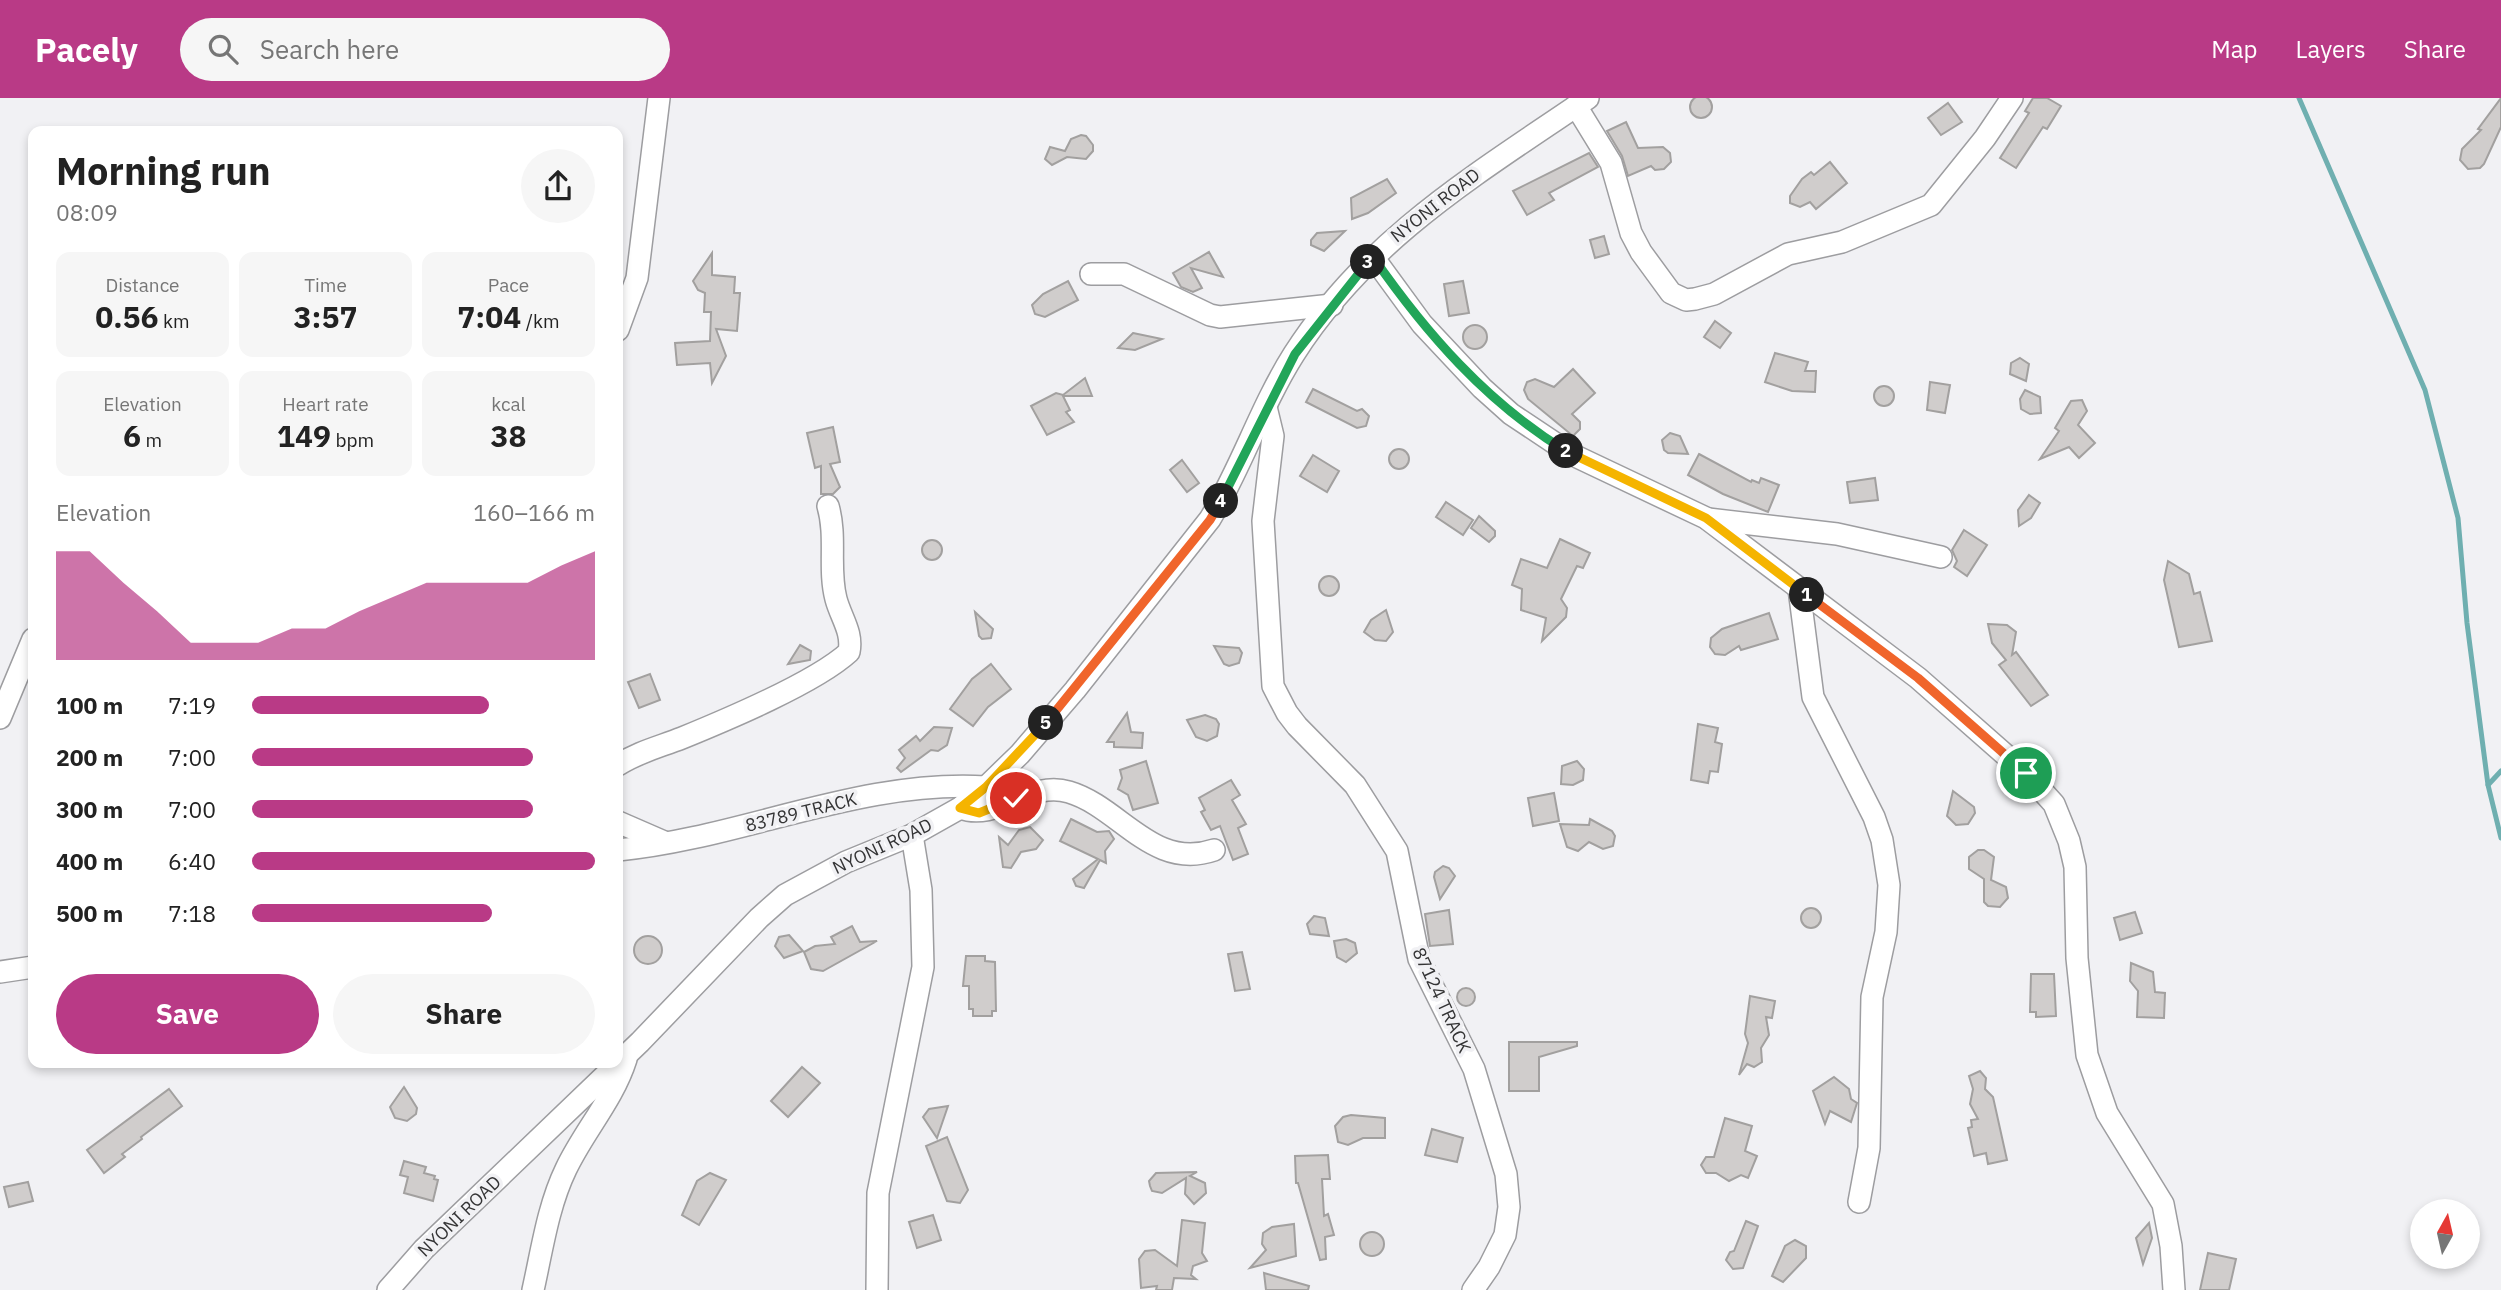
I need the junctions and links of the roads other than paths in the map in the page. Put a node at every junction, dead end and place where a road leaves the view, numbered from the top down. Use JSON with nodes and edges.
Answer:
{"nodes":[{"id":1,"x":659,"y":98,"type":"edge"},
{"id":2,"x":2012,"y":98,"type":"edge"},
{"id":3,"x":1582,"y":102,"type":"edge"},
{"id":4,"x":1373,"y":257,"type":"junction"},
{"id":5,"x":1091,"y":274,"type":"dead end"},
{"id":6,"x":1332,"y":305,"type":"junction"},
{"id":7,"x":623,"y":320,"type":"edge"},
{"id":8,"x":1266,"y":407,"type":"junction"},
{"id":9,"x":828,"y":506,"type":"dead end"},
{"id":10,"x":1706,"y":518,"type":"junction"},
{"id":11,"x":1941,"y":557,"type":"dead end"},
{"id":12,"x":1799,"y":589,"type":"junction"},
{"id":13,"x":28,"y":651,"type":"edge"},
{"id":14,"x":0,"y":718,"type":"edge"},
{"id":15,"x":623,"y":762,"type":"edge"},
{"id":16,"x":986,"y":787,"type":"junction"},
{"id":17,"x":960,"y":808,"type":"junction"},
{"id":18,"x":623,"y":824,"type":"edge"},
{"id":19,"x":912,"y":835,"type":"junction"},
{"id":20,"x":666,"y":843,"type":"junction"},
{"id":21,"x":623,"y":849,"type":"edge"},
{"id":22,"x":1214,"y":850,"type":"dead end"},
{"id":23,"x":28,"y":968,"type":"edge"},
{"id":24,"x":0,"y":972,"type":"edge"},
{"id":25,"x":628,"y":1054,"type":"junction"},
{"id":26,"x":623,"y":1059,"type":"edge"},
{"id":27,"x":623,"y":1067,"type":"edge"},
{"id":28,"x":613,"y":1068,"type":"edge"},
{"id":29,"x":623,"y":1068,"type":"edge"},
{"id":30,"x":1859,"y":1202,"type":"dead end"},
{"id":31,"x":388,"y":1290,"type":"edge"},
{"id":32,"x":533,"y":1290,"type":"edge"},
{"id":33,"x":877,"y":1290,"type":"edge"},
{"id":34,"x":1473,"y":1290,"type":"edge"},
{"id":35,"x":2174,"y":1290,"type":"edge"}],
"edges":[{"from":1,"to":7,"type":"street"},
{"from":2,"to":3,"type":"street"},
{"from":3,"to":4,"type":"street","name":"NYONI ROAD"},
{"from":4,"to":6,"type":"street","name":"NYONI ROAD"},
{"from":4,"to":10,"type":"street"},
{"from":5,"to":6,"type":"street"},
{"from":6,"to":8,"type":"street","name":"NYONI ROAD"},
{"from":8,"to":16,"type":"street","name":"NYONI ROAD"},
{"from":8,"to":34,"type":"street","name":"87124 TRACK"},
{"from":9,"to":15,"type":"street"},
{"from":10,"to":11,"type":"street"},
{"from":10,"to":12,"type":"street"},
{"from":12,"to":30,"type":"street"},
{"from":12,"to":35,"type":"street"},
{"from":13,"to":14,"type":"street"},
{"from":16,"to":17,"type":"street","name":"NYONI ROAD"},
{"from":16,"to":20,"type":"street","name":"83789 TRACK"},
{"from":17,"to":19,"type":"street","name":"NYONI ROAD"},
{"from":17,"to":22,"type":"street"},
{"from":18,"to":20,"type":"street"},
{"from":19,"to":25,"type":"street","name":"NYONI ROAD"},
{"from":19,"to":33,"type":"street"},
{"from":20,"to":21,"type":"street","name":"83789 TRACK"},
{"from":23,"to":24,"type":"street"},
{"from":25,"to":26,"type":"street","name":"NYONI ROAD"},
{"from":25,"to":27,"type":"street"},
{"from":28,"to":31,"type":"street","name":"NYONI ROAD"},
{"from":29,"to":32,"type":"street"}]}
